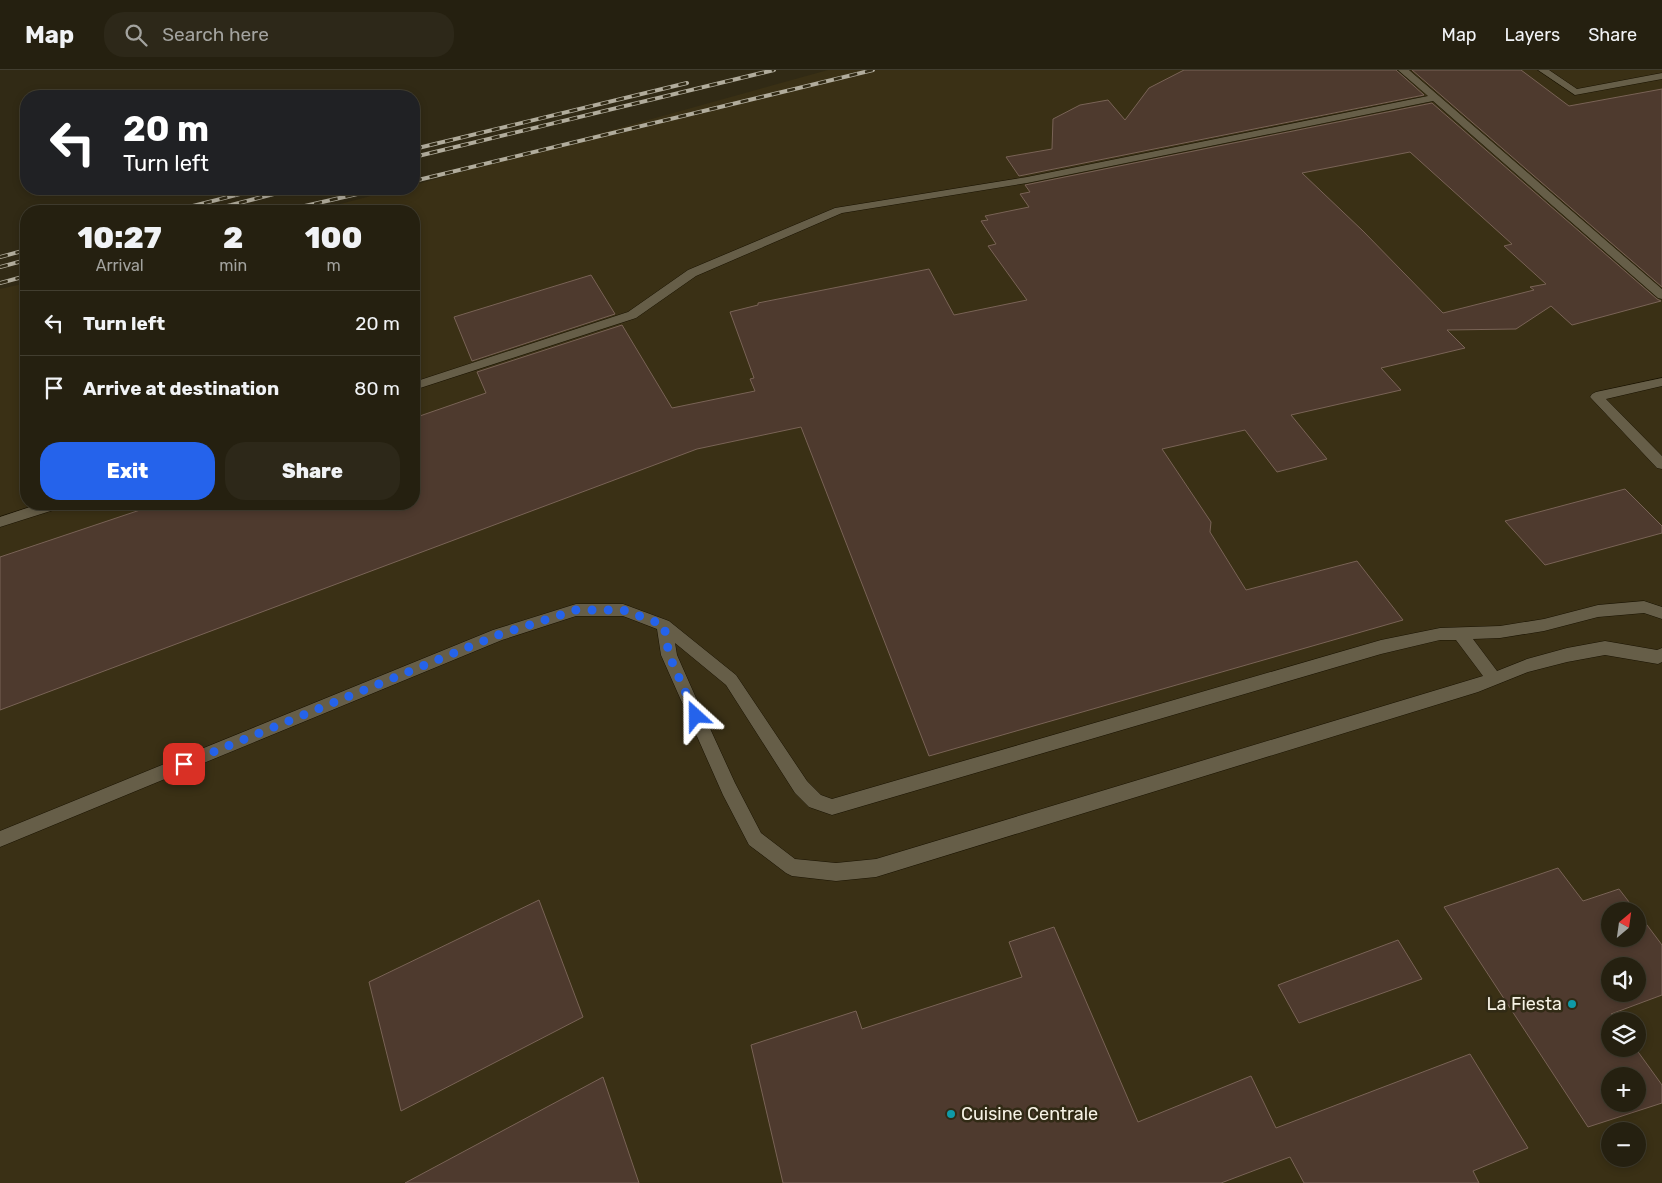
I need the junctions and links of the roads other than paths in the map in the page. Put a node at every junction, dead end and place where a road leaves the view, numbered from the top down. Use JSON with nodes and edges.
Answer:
{"nodes":[{"id":1,"x":1403,"y":70,"type":"edge"},
{"id":2,"x":1543,"y":70,"type":"edge"},
{"id":3,"x":1662,"y":76,"type":"edge"},
{"id":4,"x":1434,"y":98,"type":"junction"},
{"id":5,"x":1662,"y":295,"type":"edge"},
{"id":6,"x":1662,"y":382,"type":"edge"},
{"id":7,"x":420,"y":384,"type":"edge"},
{"id":8,"x":1662,"y":464,"type":"edge"},
{"id":9,"x":37,"y":510,"type":"edge"},
{"id":10,"x":0,"y":522,"type":"edge"},
{"id":11,"x":1662,"y":613,"type":"edge"},
{"id":12,"x":664,"y":625,"type":"junction"},
{"id":13,"x":1460,"y":633,"type":"junction"},
{"id":14,"x":1662,"y":655,"type":"edge"},
{"id":15,"x":1494,"y":678,"type":"junction"},
{"id":16,"x":0,"y":839,"type":"edge"}],
"edges":[{"from":1,"to":4,"type":"lane"},
{"from":2,"to":3,"type":"lane"},
{"from":4,"to":5,"type":"lane"},
{"from":4,"to":7,"type":"lane"},
{"from":6,"to":8,"type":"lane"},
{"from":9,"to":10,"type":"lane"},
{"from":11,"to":13,"type":"lane"},
{"from":12,"to":13,"type":"lane"},
{"from":12,"to":15,"type":"lane"},
{"from":12,"to":16,"type":"lane"},
{"from":13,"to":15,"type":"lane"},
{"from":14,"to":15,"type":"lane"}]}
